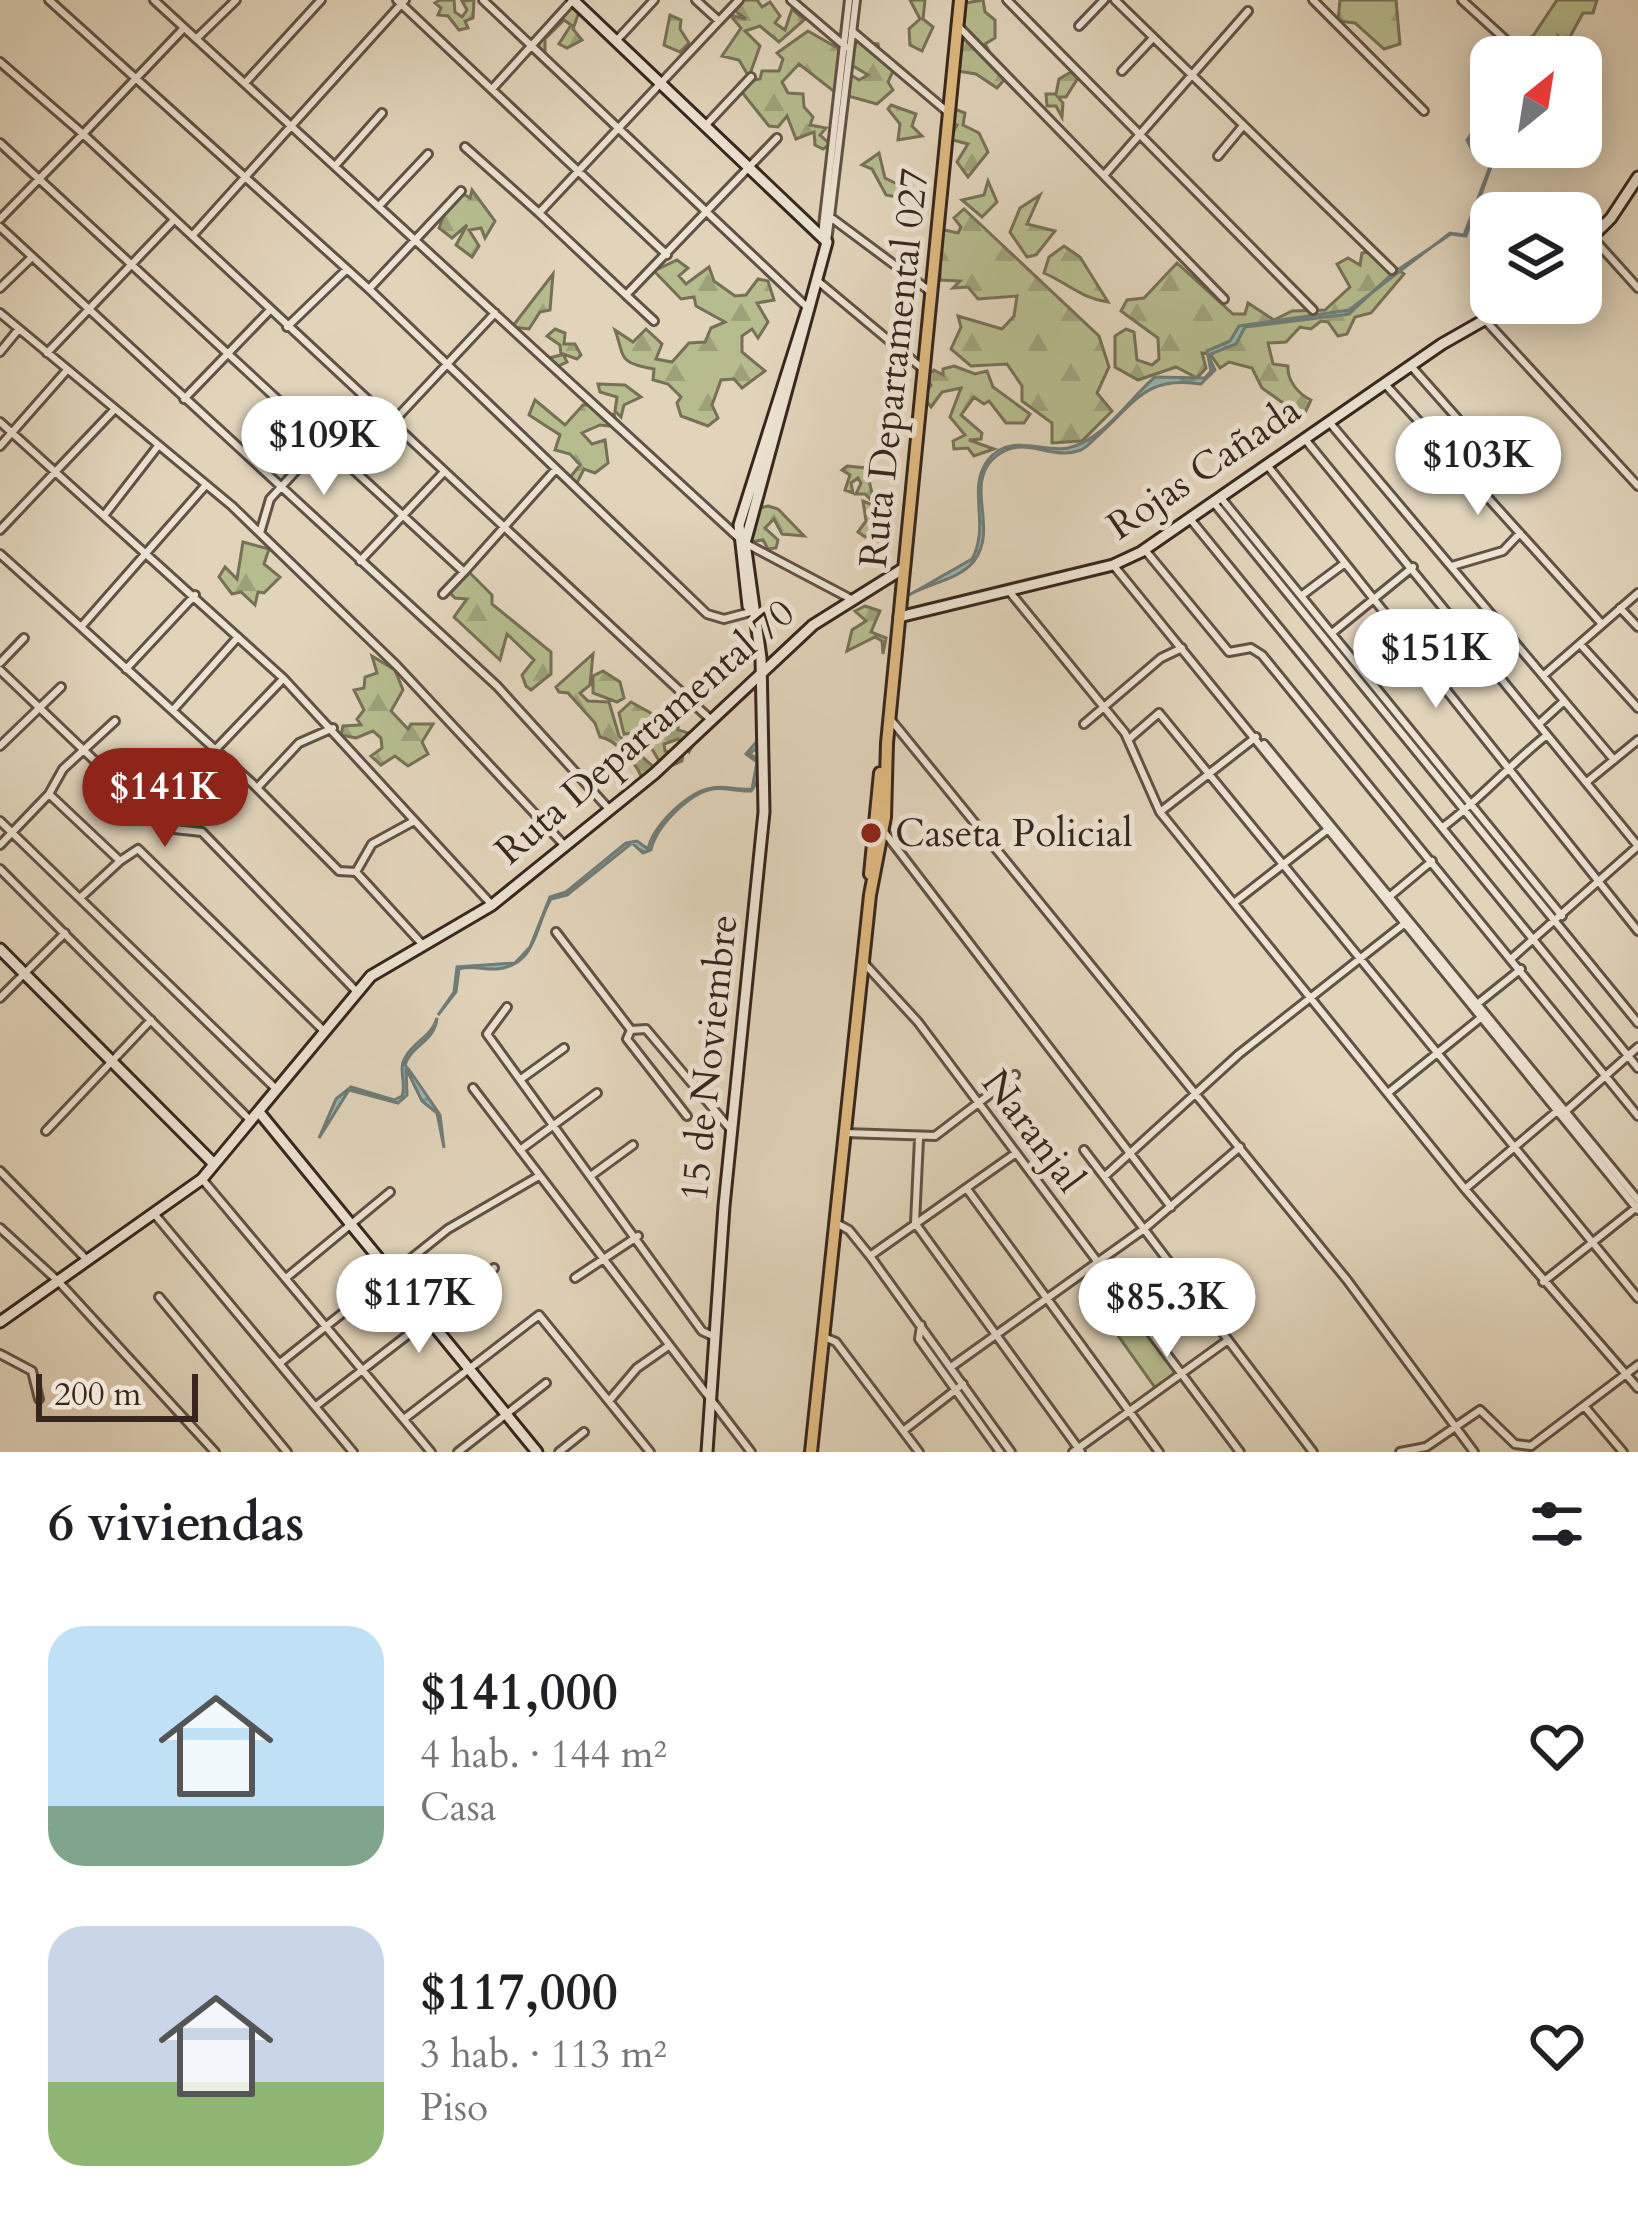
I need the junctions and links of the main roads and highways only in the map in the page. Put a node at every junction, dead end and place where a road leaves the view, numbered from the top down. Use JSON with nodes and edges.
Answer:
{"nodes":[{"id":1,"x":960,"y":0,"type":"edge"},
{"id":2,"x":886,"y":743,"type":"junction"},
{"id":3,"x":871,"y":895,"type":"junction"},
{"id":4,"x":811,"y":1452,"type":"edge"}],
"edges":[{"from":1,"to":2,"type":"main road","name":"Ruta Departamental 027"},
{"from":2,"to":3,"type":"main road","name":"Ruta Departamental 027"},
{"from":2,"to":3,"type":"main road","name":"Ruta Departamental 027"},
{"from":3,"to":4,"type":"main road","name":"Ruta Departamental 027"}]}
